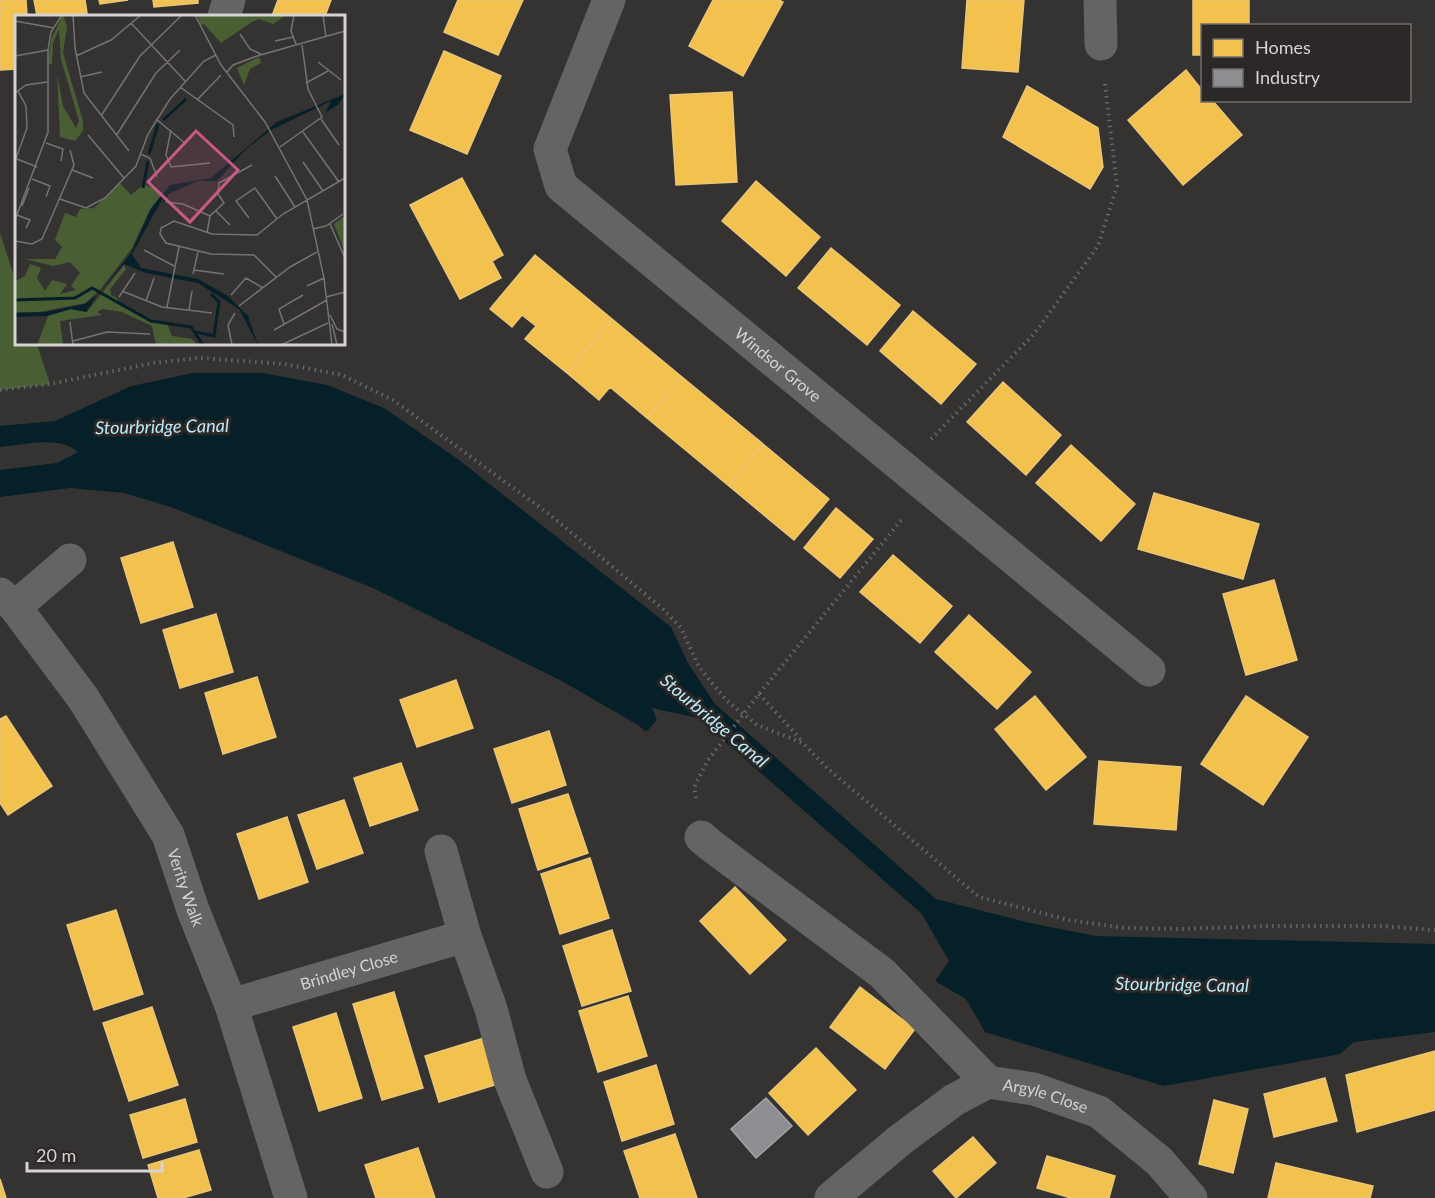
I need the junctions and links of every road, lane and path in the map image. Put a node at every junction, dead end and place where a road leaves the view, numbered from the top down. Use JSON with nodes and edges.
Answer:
{"nodes":[{"id":1,"x":229,"y":0,"type":"edge"},
{"id":2,"x":609,"y":0,"type":"edge"},
{"id":3,"x":1100,"y":0,"type":"edge"},
{"id":4,"x":224,"y":15,"type":"edge"},
{"id":5,"x":1101,"y":44,"type":"joint"},
{"id":6,"x":0,"y":390,"type":"edge"},
{"id":7,"x":915,"y":477,"type":"junction"},
{"id":8,"x":70,"y":560,"type":"dead end"},
{"id":9,"x":8,"y":600,"type":"edge"},
{"id":10,"x":1149,"y":670,"type":"dead end"},
{"id":11,"x":759,"y":694,"type":"junction"},
{"id":12,"x":803,"y":743,"type":"junction"},
{"id":13,"x":708,"y":760,"type":"dead end"},
{"id":14,"x":701,"y":837,"type":"dead end"},
{"id":15,"x":441,"y":851,"type":"dead end"},
{"id":16,"x":1435,"y":930,"type":"edge"},
{"id":17,"x":465,"y":936,"type":"junction"},
{"id":18,"x":231,"y":1005,"type":"junction"},
{"id":19,"x":988,"y":1082,"type":"junction"},
{"id":20,"x":547,"y":1172,"type":"dead end"},
{"id":21,"x":291,"y":1198,"type":"edge"},
{"id":22,"x":831,"y":1198,"type":"edge"},
{"id":23,"x":1191,"y":1198,"type":"edge"}],
"edges":[{"from":1,"to":4,"type":"street"},
{"from":2,"to":7,"type":"street","name":"Windsor Grove"},
{"from":3,"to":5,"type":"street"},
{"from":5,"to":7,"type":"path"},
{"from":6,"to":12,"type":"path"},
{"from":7,"to":10,"type":"street","name":"Windsor Grove"},
{"from":7,"to":11,"type":"path"},
{"from":8,"to":9,"type":"street","name":"Verity Walk"},
{"from":9,"to":18,"type":"street","name":"Verity Walk"},
{"from":11,"to":12,"type":"path"},
{"from":11,"to":13,"type":"path"},
{"from":12,"to":16,"type":"path"},
{"from":14,"to":19,"type":"street"},
{"from":15,"to":17,"type":"street"},
{"from":17,"to":18,"type":"street","name":"Brindley Close"},
{"from":17,"to":20,"type":"street"},
{"from":18,"to":21,"type":"street","name":"Verity Walk"},
{"from":19,"to":22,"type":"street","name":"Argyle Close"},
{"from":19,"to":23,"type":"street","name":"Argyle Close"}]}
